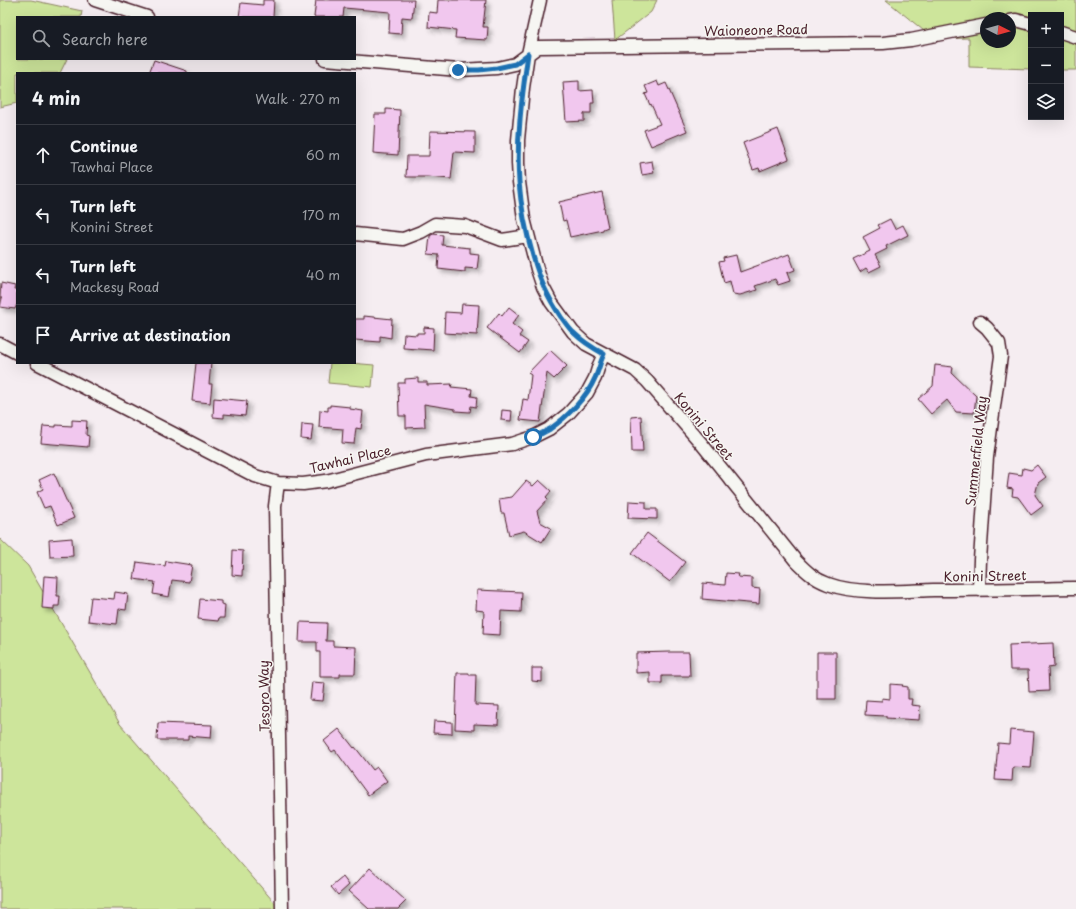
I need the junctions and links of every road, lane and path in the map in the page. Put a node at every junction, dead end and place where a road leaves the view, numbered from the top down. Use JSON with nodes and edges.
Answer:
{"nodes":[{"id":1,"x":95,"y":0,"type":"edge"},
{"id":2,"x":540,"y":0,"type":"edge"},
{"id":3,"x":144,"y":16,"type":"edge"},
{"id":4,"x":1016,"y":20,"type":"edge"},
{"id":5,"x":1028,"y":23,"type":"edge"},
{"id":6,"x":980,"y":26,"type":"edge"},
{"id":7,"x":1064,"y":33,"type":"edge"},
{"id":8,"x":1076,"y":37,"type":"edge"},
{"id":9,"x":528,"y":54,"type":"junction"},
{"id":10,"x":338,"y":60,"type":"edge"},
{"id":11,"x":356,"y":234,"type":"edge"},
{"id":12,"x":528,"y":236,"type":"junction"},
{"id":13,"x":980,"y":322,"type":"dead end"},
{"id":14,"x":0,"y":344,"type":"edge"},
{"id":15,"x":16,"y":352,"type":"edge"},
{"id":16,"x":604,"y":354,"type":"junction"},
{"id":17,"x":39,"y":364,"type":"edge"},
{"id":18,"x":278,"y":484,"type":"junction"},
{"id":19,"x":1076,"y":588,"type":"edge"},
{"id":20,"x":979,"y":590,"type":"junction"},
{"id":21,"x":282,"y":909,"type":"edge"}],
"edges":[{"from":1,"to":3,"type":"street"},
{"from":2,"to":9,"type":"street","name":"Konini Street"},
{"from":4,"to":5,"type":"street"},
{"from":6,"to":9,"type":"street","name":"Waioneone Road"},
{"from":7,"to":8,"type":"street"},
{"from":9,"to":10,"type":"street","name":"Waioneone Road"},
{"from":9,"to":12,"type":"street","name":"Konini Street"},
{"from":11,"to":12,"type":"street"},
{"from":12,"to":16,"type":"street","name":"Konini Street"},
{"from":13,"to":20,"type":"street","name":"Summerfield Way"},
{"from":14,"to":15,"type":"street"},
{"from":16,"to":18,"type":"street","name":"Tawhai Place"},
{"from":16,"to":20,"type":"street","name":"Konini Street"},
{"from":17,"to":18,"type":"street","name":"Tawhai Place"},
{"from":18,"to":21,"type":"street","name":"Tesoro Way"},
{"from":19,"to":20,"type":"street","name":"Konini Street"}]}
